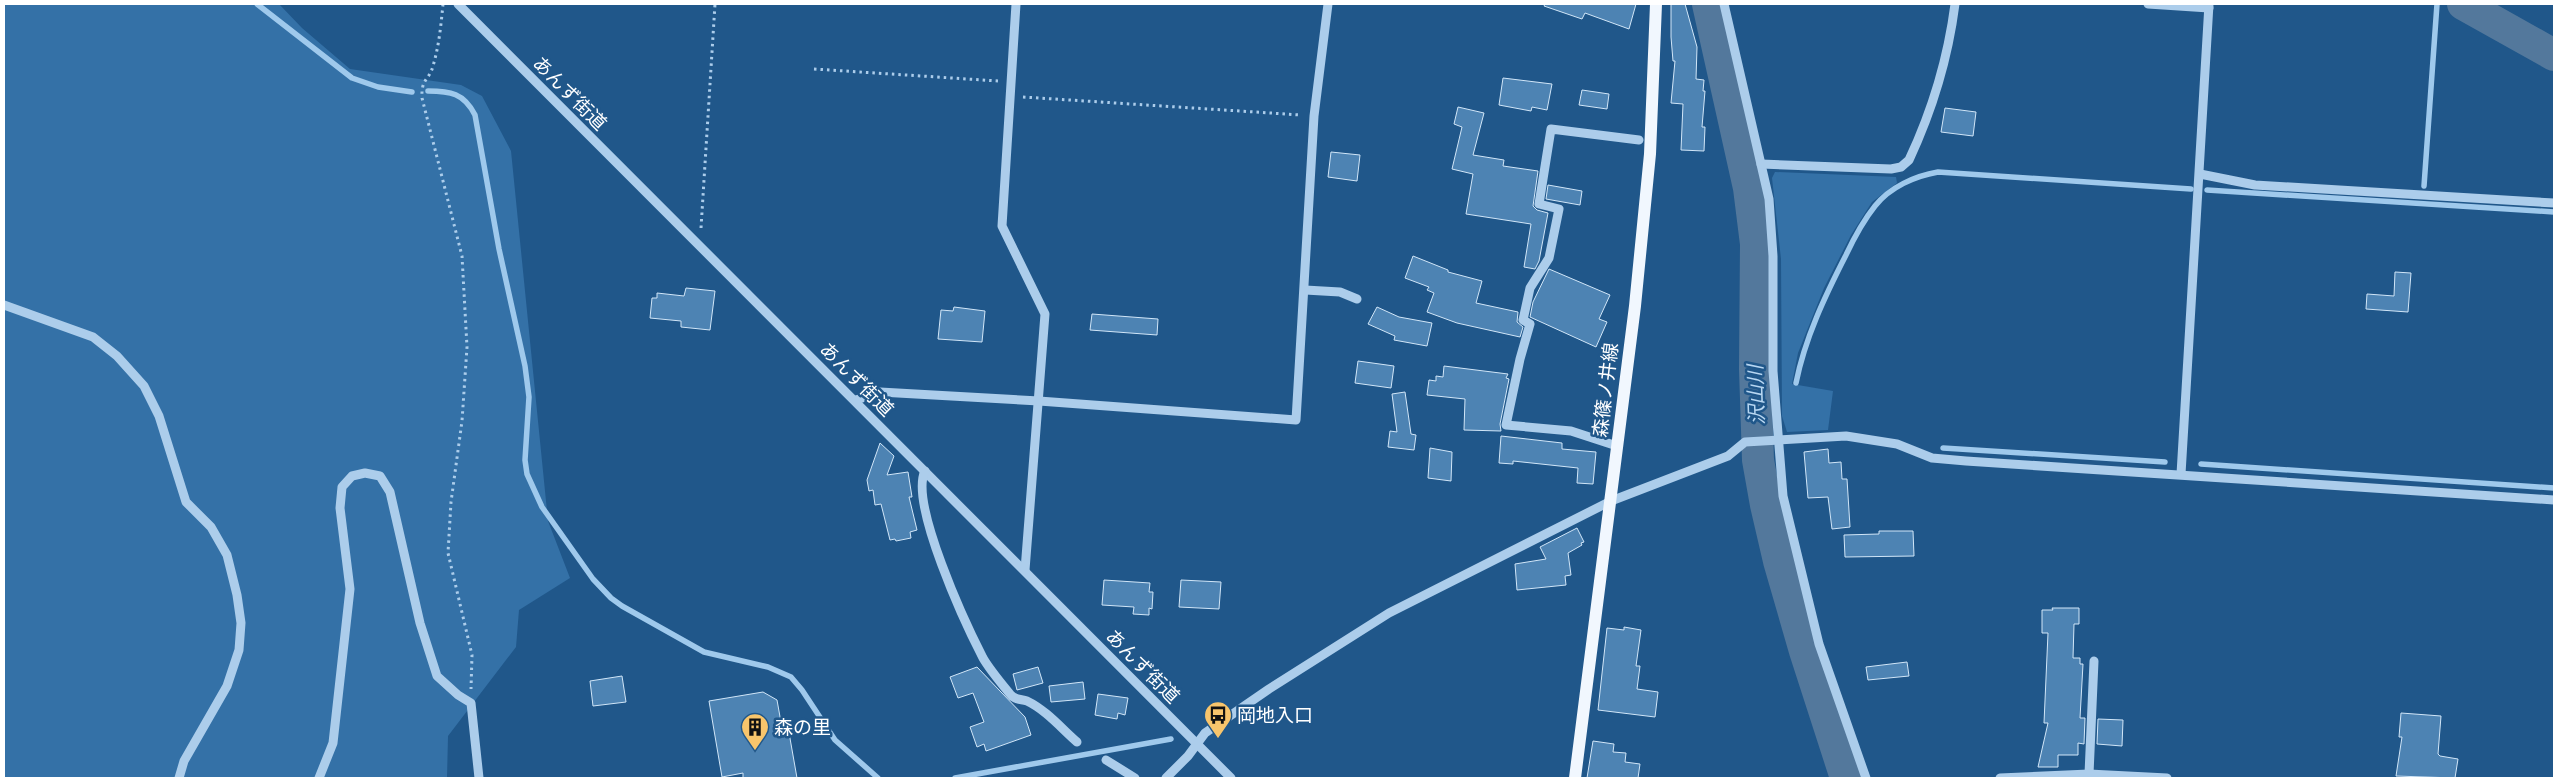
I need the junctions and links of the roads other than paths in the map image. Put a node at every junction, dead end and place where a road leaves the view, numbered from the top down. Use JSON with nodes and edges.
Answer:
{"nodes":[{"id":1,"x":458,"y":4,"type":"edge"},
{"id":2,"x":1016,"y":4,"type":"edge"},
{"id":3,"x":1328,"y":4,"type":"edge"},
{"id":4,"x":1656,"y":4,"type":"edge"},
{"id":5,"x":1724,"y":4,"type":"edge"},
{"id":6,"x":1955,"y":4,"type":"edge"},
{"id":7,"x":2148,"y":4,"type":"edge"},
{"id":8,"x":2209,"y":6,"type":"edge"},
{"id":9,"x":1639,"y":140,"type":"dead end"},
{"id":10,"x":1761,"y":164,"type":"junction"},
{"id":11,"x":2200,"y":174,"type":"junction"},
{"id":12,"x":2554,"y":204,"type":"edge"},
{"id":13,"x":1305,"y":290,"type":"junction"},
{"id":14,"x":1357,"y":299,"type":"dead end"},
{"id":15,"x":4,"y":304,"type":"edge"},
{"id":16,"x":856,"y":400,"type":"junction"},
{"id":17,"x":1038,"y":401,"type":"junction"},
{"id":18,"x":1780,"y":442,"type":"junction"},
{"id":19,"x":1617,"y":446,"type":"junction"},
{"id":20,"x":925,"y":471,"type":"junction"},
{"id":21,"x":2181,"y":474,"type":"junction"},
{"id":22,"x":2554,"y":500,"type":"edge"},
{"id":23,"x":1611,"y":501,"type":"junction"},
{"id":24,"x":1025,"y":570,"type":"junction"},
{"id":25,"x":2094,"y":661,"type":"dead end"},
{"id":26,"x":1078,"y":742,"type":"dead end"},
{"id":27,"x":1197,"y":744,"type":"junction"},
{"id":28,"x":1106,"y":760,"type":"dead end"},
{"id":29,"x":2089,"y":774,"type":"junction"},
{"id":30,"x":179,"y":778,"type":"edge"},
{"id":31,"x":319,"y":778,"type":"edge"},
{"id":32,"x":479,"y":778,"type":"edge"},
{"id":33,"x":1136,"y":778,"type":"edge"},
{"id":34,"x":1166,"y":778,"type":"edge"},
{"id":35,"x":1231,"y":778,"type":"edge"},
{"id":36,"x":1575,"y":778,"type":"edge"},
{"id":37,"x":1866,"y":778,"type":"edge"},
{"id":38,"x":2000,"y":778,"type":"edge"},
{"id":39,"x":2167,"y":778,"type":"edge"}],
"edges":[{"from":1,"to":16,"type":"street","name":"あんず街道"},
{"from":2,"to":17,"type":"street"},
{"from":3,"to":13,"type":"street"},
{"from":4,"to":19,"type":"main road","name":"森篠ノ井線"},
{"from":5,"to":10,"type":"street"},
{"from":6,"to":10,"type":"street"},
{"from":7,"to":8,"type":"street"},
{"from":8,"to":11,"type":"street"},
{"from":9,"to":19,"type":"street"},
{"from":10,"to":18,"type":"street"},
{"from":11,"to":12,"type":"street"},
{"from":11,"to":21,"type":"street"},
{"from":13,"to":14,"type":"street"},
{"from":13,"to":17,"type":"street"},
{"from":15,"to":30,"type":"street"},
{"from":16,"to":17,"type":"street"},
{"from":16,"to":20,"type":"street","name":"あんず街道"},
{"from":17,"to":24,"type":"street"},
{"from":18,"to":21,"type":"street"},
{"from":18,"to":23,"type":"street"},
{"from":18,"to":37,"type":"street"},
{"from":19,"to":23,"type":"main road","name":"森篠ノ井線"},
{"from":20,"to":24,"type":"street","name":"あんず街道"},
{"from":20,"to":26,"type":"street"},
{"from":21,"to":22,"type":"street"},
{"from":23,"to":27,"type":"street"},
{"from":23,"to":36,"type":"main road","name":"森篠ノ井線"},
{"from":24,"to":27,"type":"street","name":"あんず街道"},
{"from":25,"to":29,"type":"street"},
{"from":27,"to":34,"type":"street"},
{"from":27,"to":35,"type":"street","name":"あんず街道"},
{"from":28,"to":33,"type":"street"},
{"from":29,"to":38,"type":"street"},
{"from":29,"to":39,"type":"street"},
{"from":31,"to":32,"type":"street"}]}
